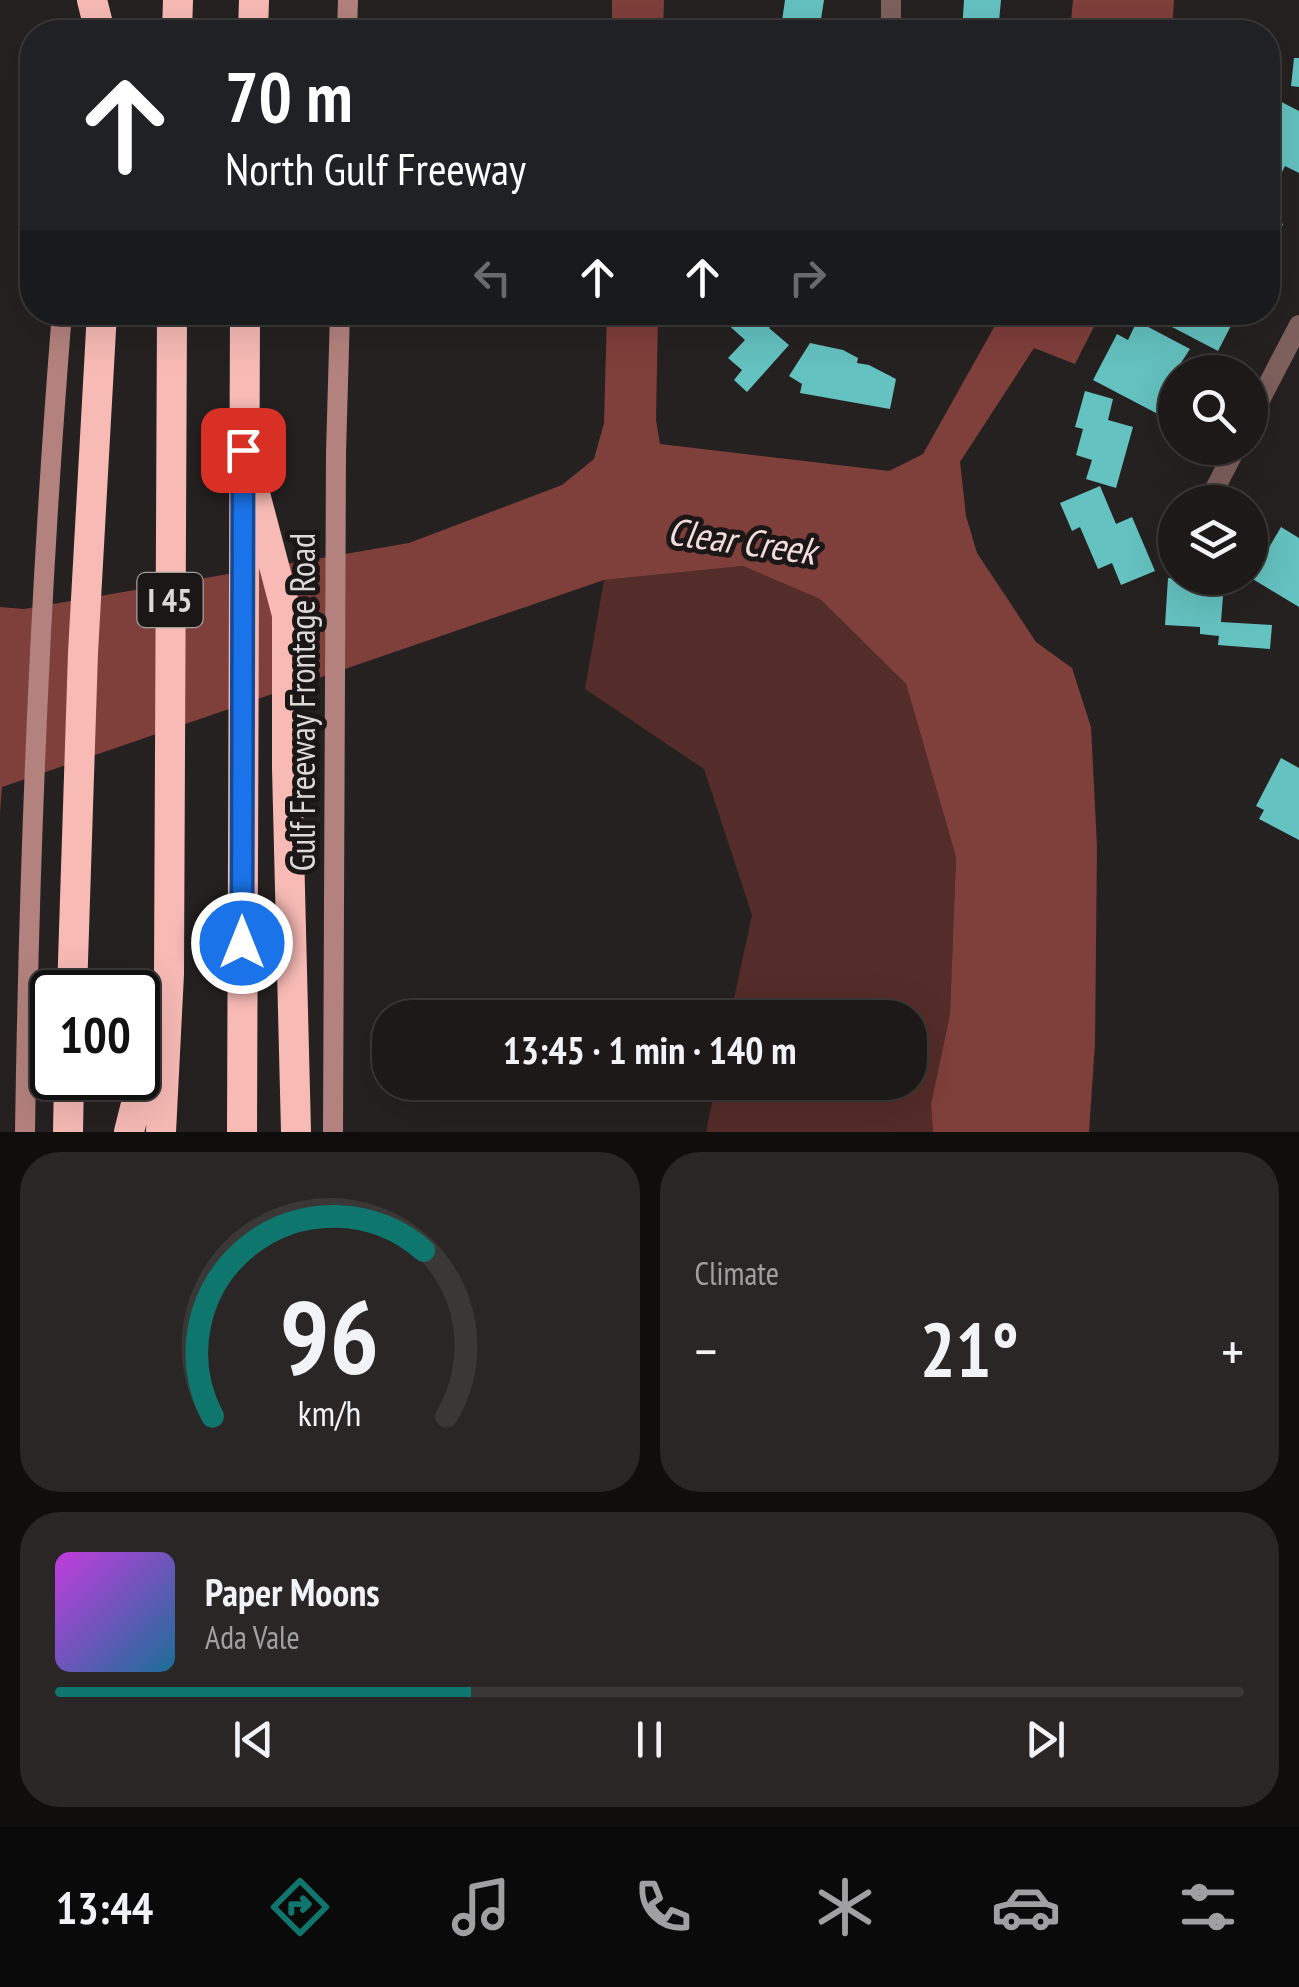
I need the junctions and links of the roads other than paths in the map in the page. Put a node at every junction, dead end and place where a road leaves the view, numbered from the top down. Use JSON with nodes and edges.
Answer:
{"nodes":[{"id":1,"x":61,"y":325,"type":"edge"},
{"id":2,"x":101,"y":325,"type":"edge"},
{"id":3,"x":172,"y":325,"type":"edge"},
{"id":4,"x":245,"y":325,"type":"edge"},
{"id":5,"x":340,"y":325,"type":"edge"},
{"id":6,"x":1296,"y":338,"type":"edge"},
{"id":7,"x":1268,"y":387,"type":"edge"},
{"id":8,"x":243,"y":450,"type":"junction"},
{"id":9,"x":73,"y":970,"type":"edge"},
{"id":10,"x":169,"y":974,"type":"junction"},
{"id":11,"x":69,"y":1100,"type":"edge"},
{"id":12,"x":26,"y":1132,"type":"edge"},
{"id":13,"x":68,"y":1132,"type":"edge"},
{"id":14,"x":130,"y":1132,"type":"edge"},
{"id":15,"x":161,"y":1132,"type":"edge"},
{"id":16,"x":242,"y":1132,"type":"edge"},
{"id":17,"x":296,"y":1132,"type":"edge"},
{"id":18,"x":333,"y":1132,"type":"edge"}],
"edges":[{"from":1,"to":12,"type":"main road"},
{"from":2,"to":9,"type":"highway"},
{"from":3,"to":10,"type":"highway","number":"I 45"},
{"from":4,"to":8,"type":"highway","number":"I 45"},
{"from":5,"to":18,"type":"main road","name":"Gulf Freeway Frontage Road"},
{"from":6,"to":7,"type":"street"},
{"from":8,"to":16,"type":"highway","number":"I 45"},
{"from":8,"to":17,"type":"highway"},
{"from":10,"to":14,"type":"highway"},
{"from":10,"to":15,"type":"highway","number":"I 45"},
{"from":11,"to":13,"type":"highway"}]}
